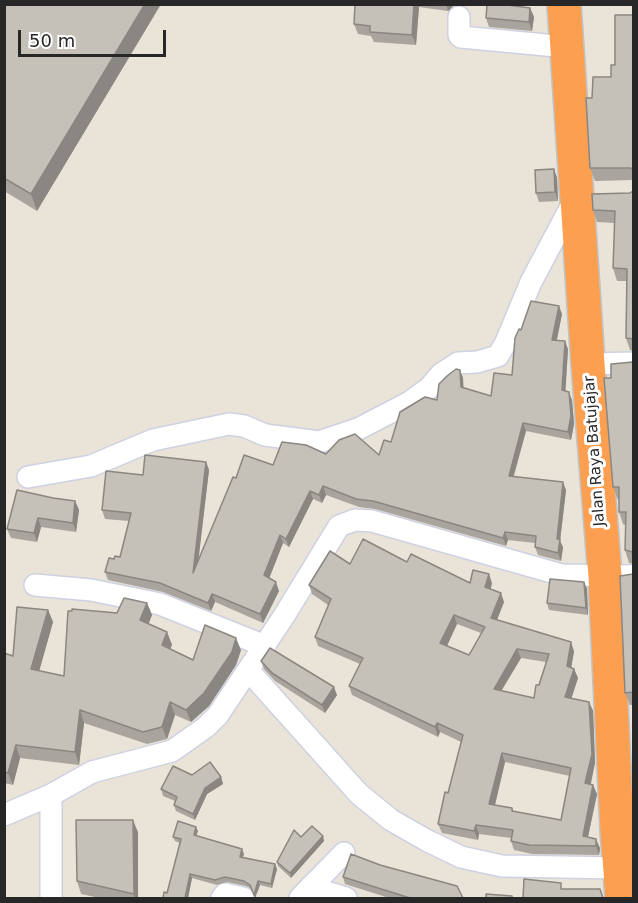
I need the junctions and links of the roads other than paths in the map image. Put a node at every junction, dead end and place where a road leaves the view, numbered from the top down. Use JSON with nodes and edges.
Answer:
{"nodes":[{"id":1,"x":564,"y":4,"type":"edge"},
{"id":2,"x":459,"y":17,"type":"dead end"},
{"id":3,"x":567,"y":47,"type":"junction"},
{"id":4,"x":589,"y":194,"type":"junction"},
{"id":5,"x":633,"y":363,"type":"edge"},
{"id":6,"x":588,"y":364,"type":"junction"},
{"id":7,"x":28,"y":477,"type":"dead end"},
{"id":8,"x":619,"y":576,"type":"edge"},
{"id":9,"x":34,"y":585,"type":"dead end"},
{"id":10,"x":264,"y":646,"type":"junction"},
{"id":11,"x":248,"y":670,"type":"junction"},
{"id":12,"x":51,"y":795,"type":"junction"},
{"id":13,"x":4,"y":815,"type":"edge"},
{"id":14,"x":344,"y":853,"type":"dead end"},
{"id":15,"x":621,"y":883,"type":"edge"},
{"id":16,"x":305,"y":893,"type":"edge"},
{"id":17,"x":51,"y":898,"type":"edge"},
{"id":18,"x":222,"y":898,"type":"edge"},
{"id":19,"x":243,"y":898,"type":"edge"},
{"id":20,"x":346,"y":898,"type":"edge"}],
"edges":[{"from":1,"to":3,"type":"highway","name":"Jalan Raya Batujajar"},
{"from":2,"to":3,"type":"street"},
{"from":3,"to":4,"type":"highway","name":"Jalan Raya Batujajar"},
{"from":4,"to":6,"type":"highway","name":"Jalan Raya Batujajar"},
{"from":4,"to":7,"type":"street"},
{"from":5,"to":6,"type":"street"},
{"from":6,"to":8,"type":"highway","name":"Jalan Raya Batujajar"},
{"from":8,"to":10,"type":"street"},
{"from":8,"to":15,"type":"highway","name":"Jalan Raya Batujajar"},
{"from":9,"to":10,"type":"street"},
{"from":10,"to":11,"type":"street"},
{"from":11,"to":12,"type":"street"},
{"from":11,"to":15,"type":"street"},
{"from":12,"to":13,"type":"street"},
{"from":12,"to":17,"type":"street"},
{"from":14,"to":16,"type":"street"},
{"from":16,"to":20,"type":"street"},
{"from":18,"to":19,"type":"street"}]}
